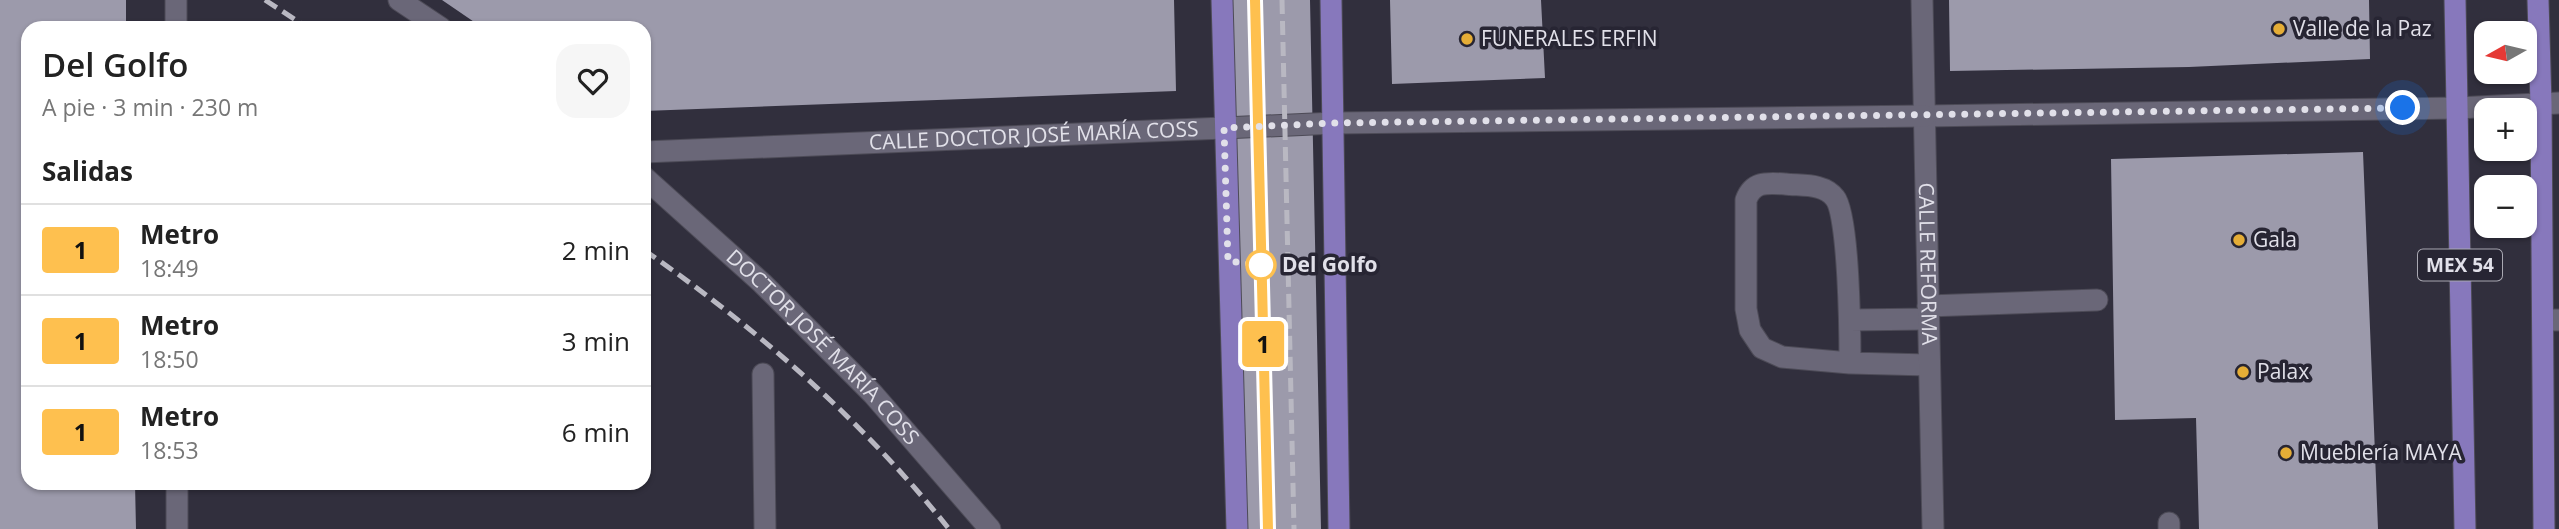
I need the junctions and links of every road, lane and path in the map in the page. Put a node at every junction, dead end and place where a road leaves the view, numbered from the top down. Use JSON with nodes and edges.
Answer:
{"nodes":[{"id":1,"x":176,"y":0,"type":"edge"},
{"id":2,"x":399,"y":0,"type":"edge"},
{"id":3,"x":1222,"y":0,"type":"edge"},
{"id":4,"x":1332,"y":0,"type":"edge"},
{"id":5,"x":1922,"y":0,"type":"edge"},
{"id":6,"x":2455,"y":0,"type":"edge"},
{"id":7,"x":2538,"y":0,"type":"edge"},
{"id":8,"x":176,"y":21,"type":"edge"},
{"id":9,"x":430,"y":21,"type":"edge"},
{"id":10,"x":2550,"y":103,"type":"edge"},
{"id":11,"x":2457,"y":108,"type":"junction"},
{"id":12,"x":1924,"y":116,"type":"junction"},
{"id":13,"x":1334,"y":123,"type":"junction"},
{"id":14,"x":1224,"y":128,"type":"junction"},
{"id":15,"x":651,"y":152,"type":"edge"},
{"id":16,"x":651,"y":183,"type":"edge"},
{"id":17,"x":2097,"y":300,"type":"dead end"},
{"id":18,"x":1928,"y":312,"type":"junction"},
{"id":19,"x":1850,"y":320,"type":"junction"},
{"id":20,"x":2551,"y":320,"type":"edge"},
{"id":21,"x":1850,"y":363,"type":"junction"},
{"id":22,"x":1928,"y":365,"type":"junction"},
{"id":23,"x":763,"y":374,"type":"dead end"},
{"id":24,"x":177,"y":490,"type":"edge"},
{"id":25,"x":177,"y":529,"type":"edge"},
{"id":26,"x":765,"y":529,"type":"edge"},
{"id":27,"x":990,"y":529,"type":"edge"},
{"id":28,"x":1237,"y":529,"type":"edge"},
{"id":29,"x":1339,"y":529,"type":"edge"},
{"id":30,"x":1933,"y":529,"type":"edge"},
{"id":31,"x":2465,"y":529,"type":"edge"},
{"id":32,"x":2544,"y":529,"type":"edge"}],
"edges":[{"from":1,"to":8,"type":"street"},
{"from":2,"to":9,"type":"street"},
{"from":3,"to":14,"type":"main road"},
{"from":4,"to":13,"type":"main road"},
{"from":5,"to":12,"type":"street","name":"CALLE REFORMA"},
{"from":6,"to":11,"type":"main road","number":"MEX 54"},
{"from":7,"to":10,"type":"main road"},
{"from":10,"to":11,"type":"street","name":"CALLE DOCTOR JOSÉ MARÍA COSS"},
{"from":10,"to":20,"type":"main road"},
{"from":11,"to":12,"type":"street","name":"CALLE DOCTOR JOSÉ MARÍA COSS"},
{"from":11,"to":31,"type":"main road","number":"MEX 54"},
{"from":12,"to":13,"type":"street","name":"CALLE DOCTOR JOSÉ MARÍA COSS"},
{"from":12,"to":18,"type":"street","name":"CALLE REFORMA"},
{"from":13,"to":14,"type":"street","name":"CALLE DOCTOR JOSÉ MARÍA COSS"},
{"from":13,"to":29,"type":"main road"},
{"from":14,"to":15,"type":"street","name":"CALLE DOCTOR JOSÉ MARÍA COSS"},
{"from":14,"to":28,"type":"main road"},
{"from":16,"to":27,"type":"street","name":"DOCTOR JOSÉ MARÍA COSS"},
{"from":17,"to":18,"type":"street"},
{"from":18,"to":19,"type":"street"},
{"from":18,"to":22,"type":"street","name":"CALLE REFORMA"},
{"from":19,"to":21,"type":"street"},
{"from":19,"to":21,"type":"street"},
{"from":20,"to":32,"type":"main road"},
{"from":21,"to":22,"type":"street"},
{"from":22,"to":30,"type":"street","name":"CALLE REFORMA"},
{"from":23,"to":26,"type":"street"},
{"from":24,"to":25,"type":"street"}]}
